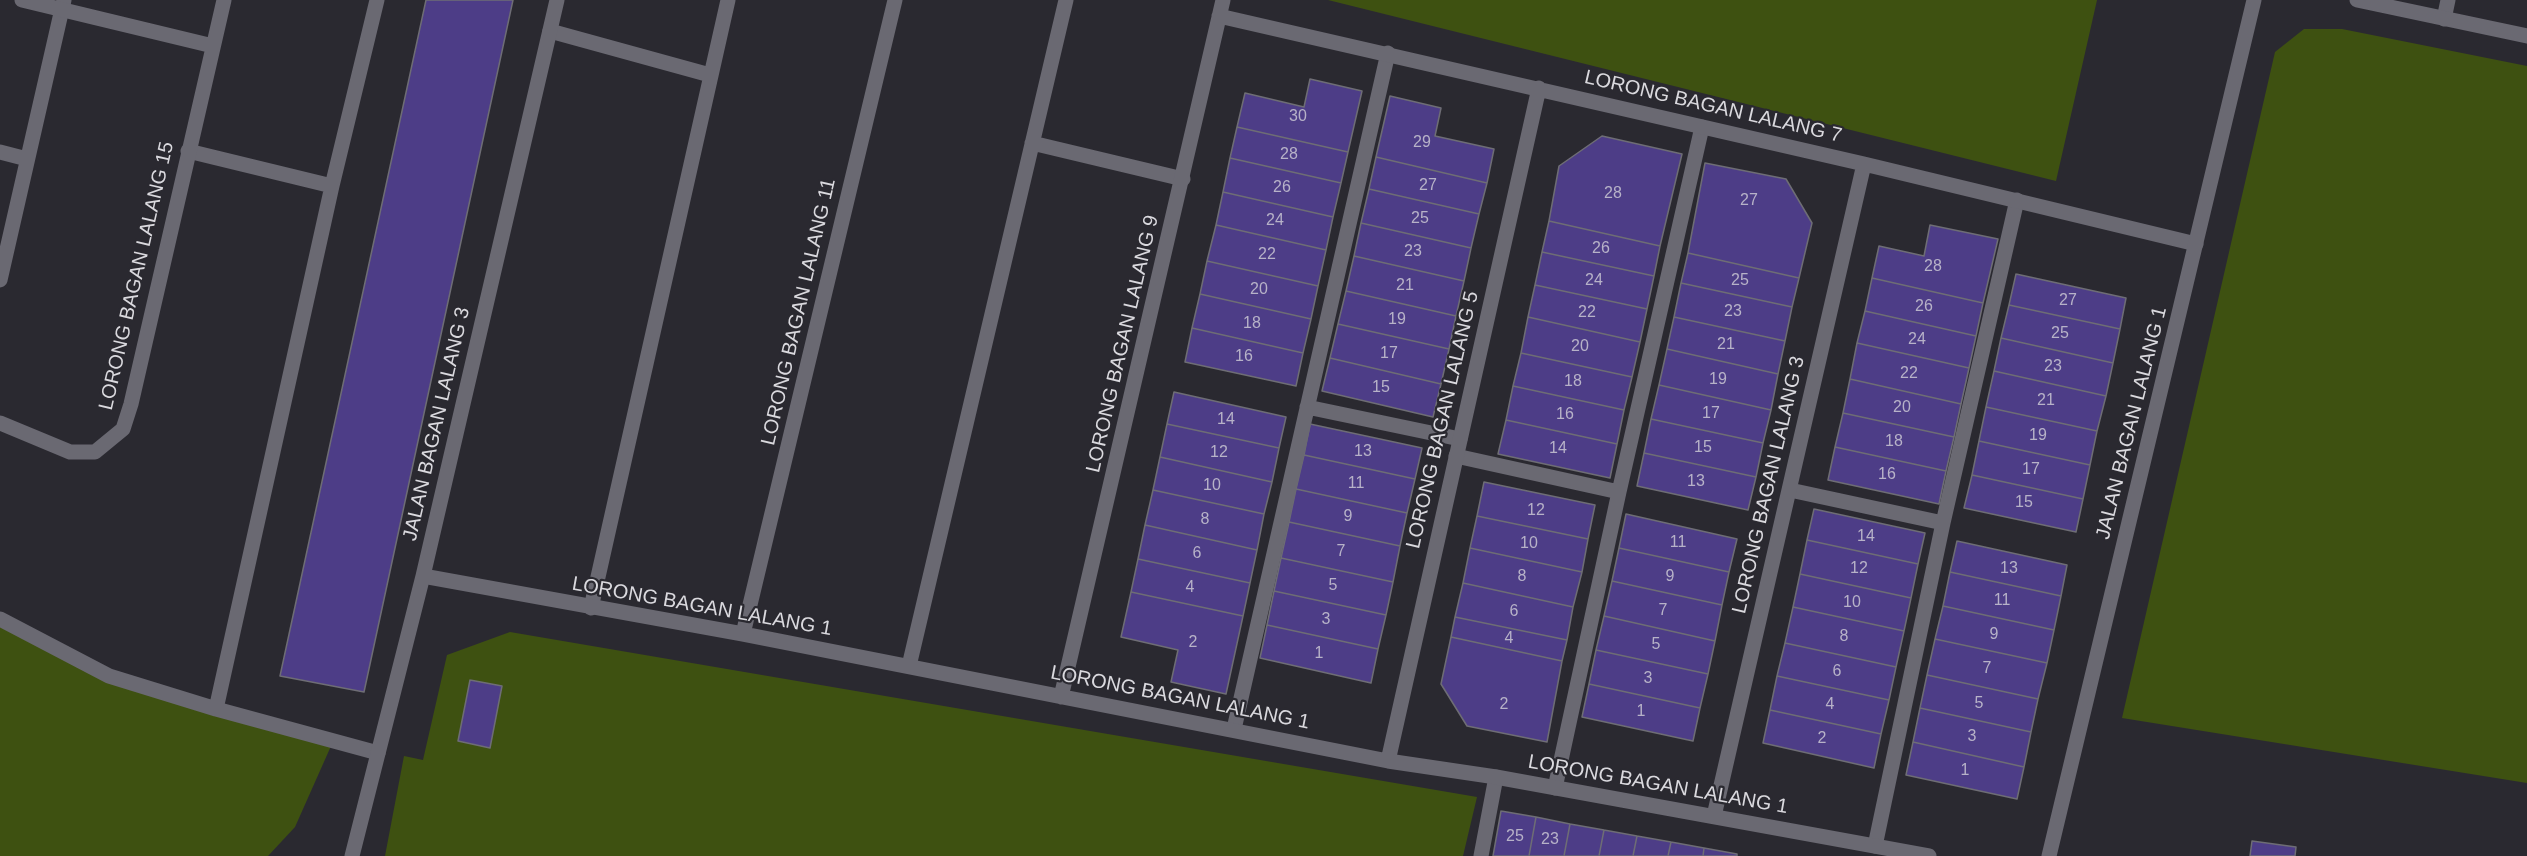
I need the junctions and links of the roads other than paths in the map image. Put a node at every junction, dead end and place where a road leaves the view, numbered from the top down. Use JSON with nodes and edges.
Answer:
{"nodes":[{"id":1,"x":22,"y":0,"type":"edge"},
{"id":2,"x":224,"y":0,"type":"edge"},
{"id":3,"x":377,"y":0,"type":"edge"},
{"id":4,"x":557,"y":0,"type":"edge"},
{"id":5,"x":728,"y":0,"type":"edge"},
{"id":6,"x":895,"y":0,"type":"edge"},
{"id":7,"x":1066,"y":0,"type":"edge"},
{"id":8,"x":1223,"y":0,"type":"edge"},
{"id":9,"x":2254,"y":0,"type":"edge"},
{"id":10,"x":2357,"y":0,"type":"edge"},
{"id":11,"x":2448,"y":0,"type":"edge"},
{"id":12,"x":63,"y":5,"type":"edge"},
{"id":13,"x":1219,"y":16,"type":"junction"},
{"id":14,"x":2444,"y":19,"type":"junction"},
{"id":15,"x":549,"y":31,"type":"junction"},
{"id":16,"x":2527,"y":36,"type":"edge"},
{"id":17,"x":213,"y":46,"type":"junction"},
{"id":18,"x":1388,"y":53,"type":"junction"},
{"id":19,"x":710,"y":75,"type":"junction"},
{"id":20,"x":1539,"y":88,"type":"junction"},
{"id":21,"x":1702,"y":127,"type":"junction"},
{"id":22,"x":1032,"y":143,"type":"junction"},
{"id":23,"x":188,"y":151,"type":"junction"},
{"id":24,"x":0,"y":152,"type":"edge"},
{"id":25,"x":27,"y":159,"type":"junction"},
{"id":26,"x":1864,"y":164,"type":"junction"},
{"id":27,"x":1183,"y":179,"type":"junction"},
{"id":28,"x":332,"y":186,"type":"junction"},
{"id":29,"x":2017,"y":200,"type":"junction"},
{"id":30,"x":2196,"y":244,"type":"junction"},
{"id":31,"x":0,"y":280,"type":"edge"},
{"id":32,"x":1306,"y":407,"type":"junction"},
{"id":33,"x":0,"y":423,"type":"edge"},
{"id":34,"x":1460,"y":439,"type":"junction"},
{"id":35,"x":1456,"y":456,"type":"junction"},
{"id":36,"x":1790,"y":490,"type":"junction"},
{"id":37,"x":1619,"y":492,"type":"junction"},
{"id":38,"x":1943,"y":523,"type":"junction"},
{"id":39,"x":423,"y":576,"type":"junction"},
{"id":40,"x":591,"y":608,"type":"junction"},
{"id":41,"x":0,"y":619,"type":"edge"},
{"id":42,"x":743,"y":634,"type":"junction"},
{"id":43,"x":909,"y":666,"type":"junction"},
{"id":44,"x":1061,"y":697,"type":"junction"},
{"id":45,"x":216,"y":709,"type":"junction"},
{"id":46,"x":1234,"y":729,"type":"junction"},
{"id":47,"x":378,"y":753,"type":"junction"},
{"id":48,"x":1388,"y":761,"type":"junction"},
{"id":49,"x":1496,"y":777,"type":"junction"},
{"id":50,"x":1555,"y":788,"type":"junction"},
{"id":51,"x":1714,"y":816,"type":"junction"},
{"id":52,"x":1875,"y":846,"type":"junction"},
{"id":53,"x":352,"y":856,"type":"edge"},
{"id":54,"x":1481,"y":856,"type":"edge"},
{"id":55,"x":1929,"y":856,"type":"edge"},
{"id":56,"x":2049,"y":856,"type":"edge"}],
"edges":[{"from":1,"to":12,"type":"street"},
{"from":2,"to":17,"type":"street","name":"LORONG BAGAN LALANG 15"},
{"from":3,"to":28,"type":"street"},
{"from":4,"to":15,"type":"street","name":"JALAN BAGAN LALANG 3"},
{"from":5,"to":19,"type":"street"},
{"from":6,"to":42,"type":"street","name":"LORONG BAGAN LALANG 11"},
{"from":7,"to":22,"type":"street"},
{"from":8,"to":13,"type":"street","name":"LORONG BAGAN LALANG 9"},
{"from":9,"to":30,"type":"street","name":"JALAN BAGAN LALANG 1"},
{"from":10,"to":14,"type":"street"},
{"from":11,"to":14,"type":"street"},
{"from":12,"to":17,"type":"street"},
{"from":12,"to":25,"type":"street"},
{"from":13,"to":18,"type":"street","name":"LORONG BAGAN LALANG 7"},
{"from":13,"to":27,"type":"street","name":"LORONG BAGAN LALANG 9"},
{"from":14,"to":16,"type":"street"},
{"from":15,"to":19,"type":"street"},
{"from":15,"to":39,"type":"street","name":"JALAN BAGAN LALANG 3"},
{"from":17,"to":23,"type":"street","name":"LORONG BAGAN LALANG 15"},
{"from":18,"to":20,"type":"street","name":"LORONG BAGAN LALANG 7"},
{"from":18,"to":32,"type":"street"},
{"from":19,"to":40,"type":"street"},
{"from":20,"to":21,"type":"street","name":"LORONG BAGAN LALANG 7"},
{"from":20,"to":34,"type":"street","name":"LORONG BAGAN LALANG 5"},
{"from":21,"to":26,"type":"street","name":"LORONG BAGAN LALANG 7"},
{"from":21,"to":37,"type":"street"},
{"from":22,"to":27,"type":"street"},
{"from":22,"to":43,"type":"street"},
{"from":23,"to":28,"type":"street"},
{"from":23,"to":33,"type":"street","name":"LORONG BAGAN LALANG 15"},
{"from":24,"to":25,"type":"street"},
{"from":25,"to":31,"type":"street"},
{"from":26,"to":29,"type":"street","name":"LORONG BAGAN LALANG 7"},
{"from":26,"to":36,"type":"street","name":"LORONG BAGAN LALANG 3"},
{"from":27,"to":44,"type":"street","name":"LORONG BAGAN LALANG 9"},
{"from":28,"to":45,"type":"street"},
{"from":29,"to":30,"type":"street","name":"LORONG BAGAN LALANG 7"},
{"from":29,"to":38,"type":"street"},
{"from":30,"to":56,"type":"street","name":"JALAN BAGAN LALANG 1"},
{"from":32,"to":34,"type":"street"},
{"from":32,"to":46,"type":"street"},
{"from":34,"to":35,"type":"street","name":"LORONG BAGAN LALANG 5"},
{"from":35,"to":37,"type":"street"},
{"from":35,"to":48,"type":"street","name":"LORONG BAGAN LALANG 5"},
{"from":36,"to":38,"type":"street"},
{"from":36,"to":51,"type":"street","name":"LORONG BAGAN LALANG 3"},
{"from":37,"to":50,"type":"street"},
{"from":38,"to":52,"type":"street"},
{"from":39,"to":40,"type":"street","name":"LORONG BAGAN LALANG 1"},
{"from":39,"to":47,"type":"street","name":"JALAN BAGAN LALANG 3"},
{"from":40,"to":42,"type":"street","name":"LORONG BAGAN LALANG 1"},
{"from":41,"to":45,"type":"street"},
{"from":42,"to":43,"type":"street","name":"LORONG BAGAN LALANG 1"},
{"from":43,"to":44,"type":"street","name":"LORONG BAGAN LALANG 1"},
{"from":44,"to":46,"type":"street","name":"LORONG BAGAN LALANG 1"},
{"from":45,"to":47,"type":"street"},
{"from":46,"to":48,"type":"street","name":"LORONG BAGAN LALANG 1"},
{"from":47,"to":53,"type":"street","name":"JALAN BAGAN LALANG 3"},
{"from":48,"to":49,"type":"street","name":"LORONG BAGAN LALANG 1"},
{"from":49,"to":50,"type":"street","name":"LORONG BAGAN LALANG 1"},
{"from":49,"to":54,"type":"street"},
{"from":50,"to":51,"type":"street","name":"LORONG BAGAN LALANG 1"},
{"from":51,"to":52,"type":"street","name":"LORONG BAGAN LALANG 1"},
{"from":52,"to":55,"type":"street","name":"LORONG BAGAN LALANG 1"}]}
